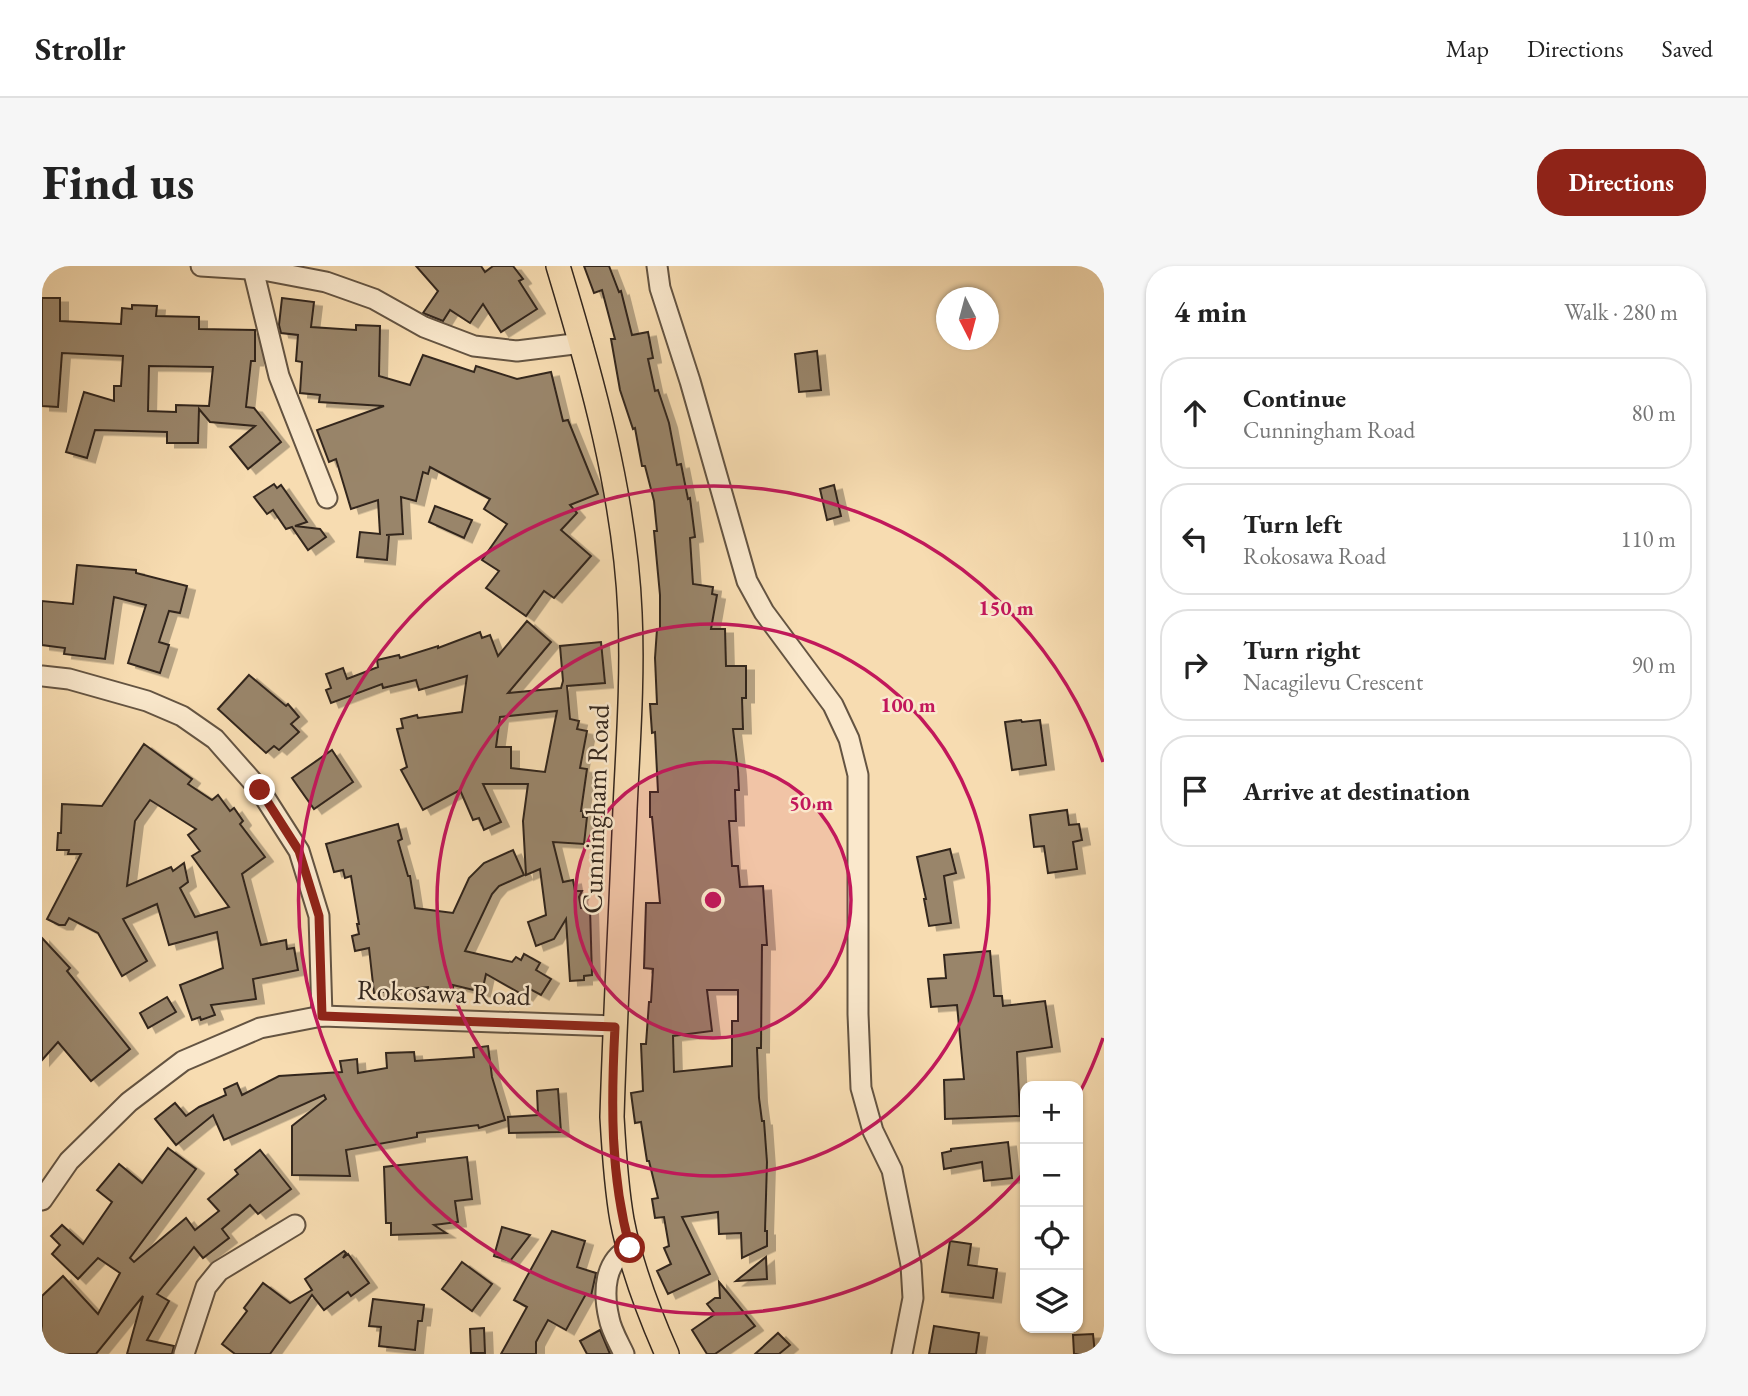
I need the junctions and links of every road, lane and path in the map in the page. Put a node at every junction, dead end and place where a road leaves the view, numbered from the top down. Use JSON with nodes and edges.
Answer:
{"nodes":[{"id":1,"x":201,"y":266,"type":"edge"},
{"id":2,"x":558,"y":266,"type":"edge"},
{"id":3,"x":657,"y":266,"type":"edge"},
{"id":4,"x":253,"y":270,"type":"junction"},
{"id":5,"x":582,"y":343,"type":"junction"},
{"id":6,"x":327,"y":498,"type":"dead end"},
{"id":7,"x":42,"y":676,"type":"edge"},
{"id":8,"x":322,"y":1016,"type":"junction"},
{"id":9,"x":615,"y":1027,"type":"junction"},
{"id":10,"x":44,"y":1194,"type":"edge"},
{"id":11,"x":295,"y":1225,"type":"dead end"},
{"id":12,"x":630,"y":1248,"type":"junction"},
{"id":13,"x":184,"y":1354,"type":"edge"},
{"id":14,"x":624,"y":1354,"type":"edge"},
{"id":15,"x":667,"y":1354,"type":"edge"},
{"id":16,"x":902,"y":1354,"type":"edge"}],
"edges":[{"from":1,"to":4,"type":"street"},
{"from":2,"to":5,"type":"main road","name":"Cunningham Road"},
{"from":3,"to":16,"type":"street"},
{"from":4,"to":5,"type":"street"},
{"from":4,"to":6,"type":"street"},
{"from":5,"to":9,"type":"main road","name":"Cunningham Road"},
{"from":7,"to":8,"type":"street"},
{"from":8,"to":9,"type":"street","name":"Rokosawa Road"},
{"from":8,"to":10,"type":"street","name":"Rokosawa Road"},
{"from":9,"to":12,"type":"main road","name":"Cunningham Road"},
{"from":11,"to":13,"type":"street"},
{"from":12,"to":14,"type":"street"},
{"from":12,"to":15,"type":"main road","name":"Cunningham Road"}]}
